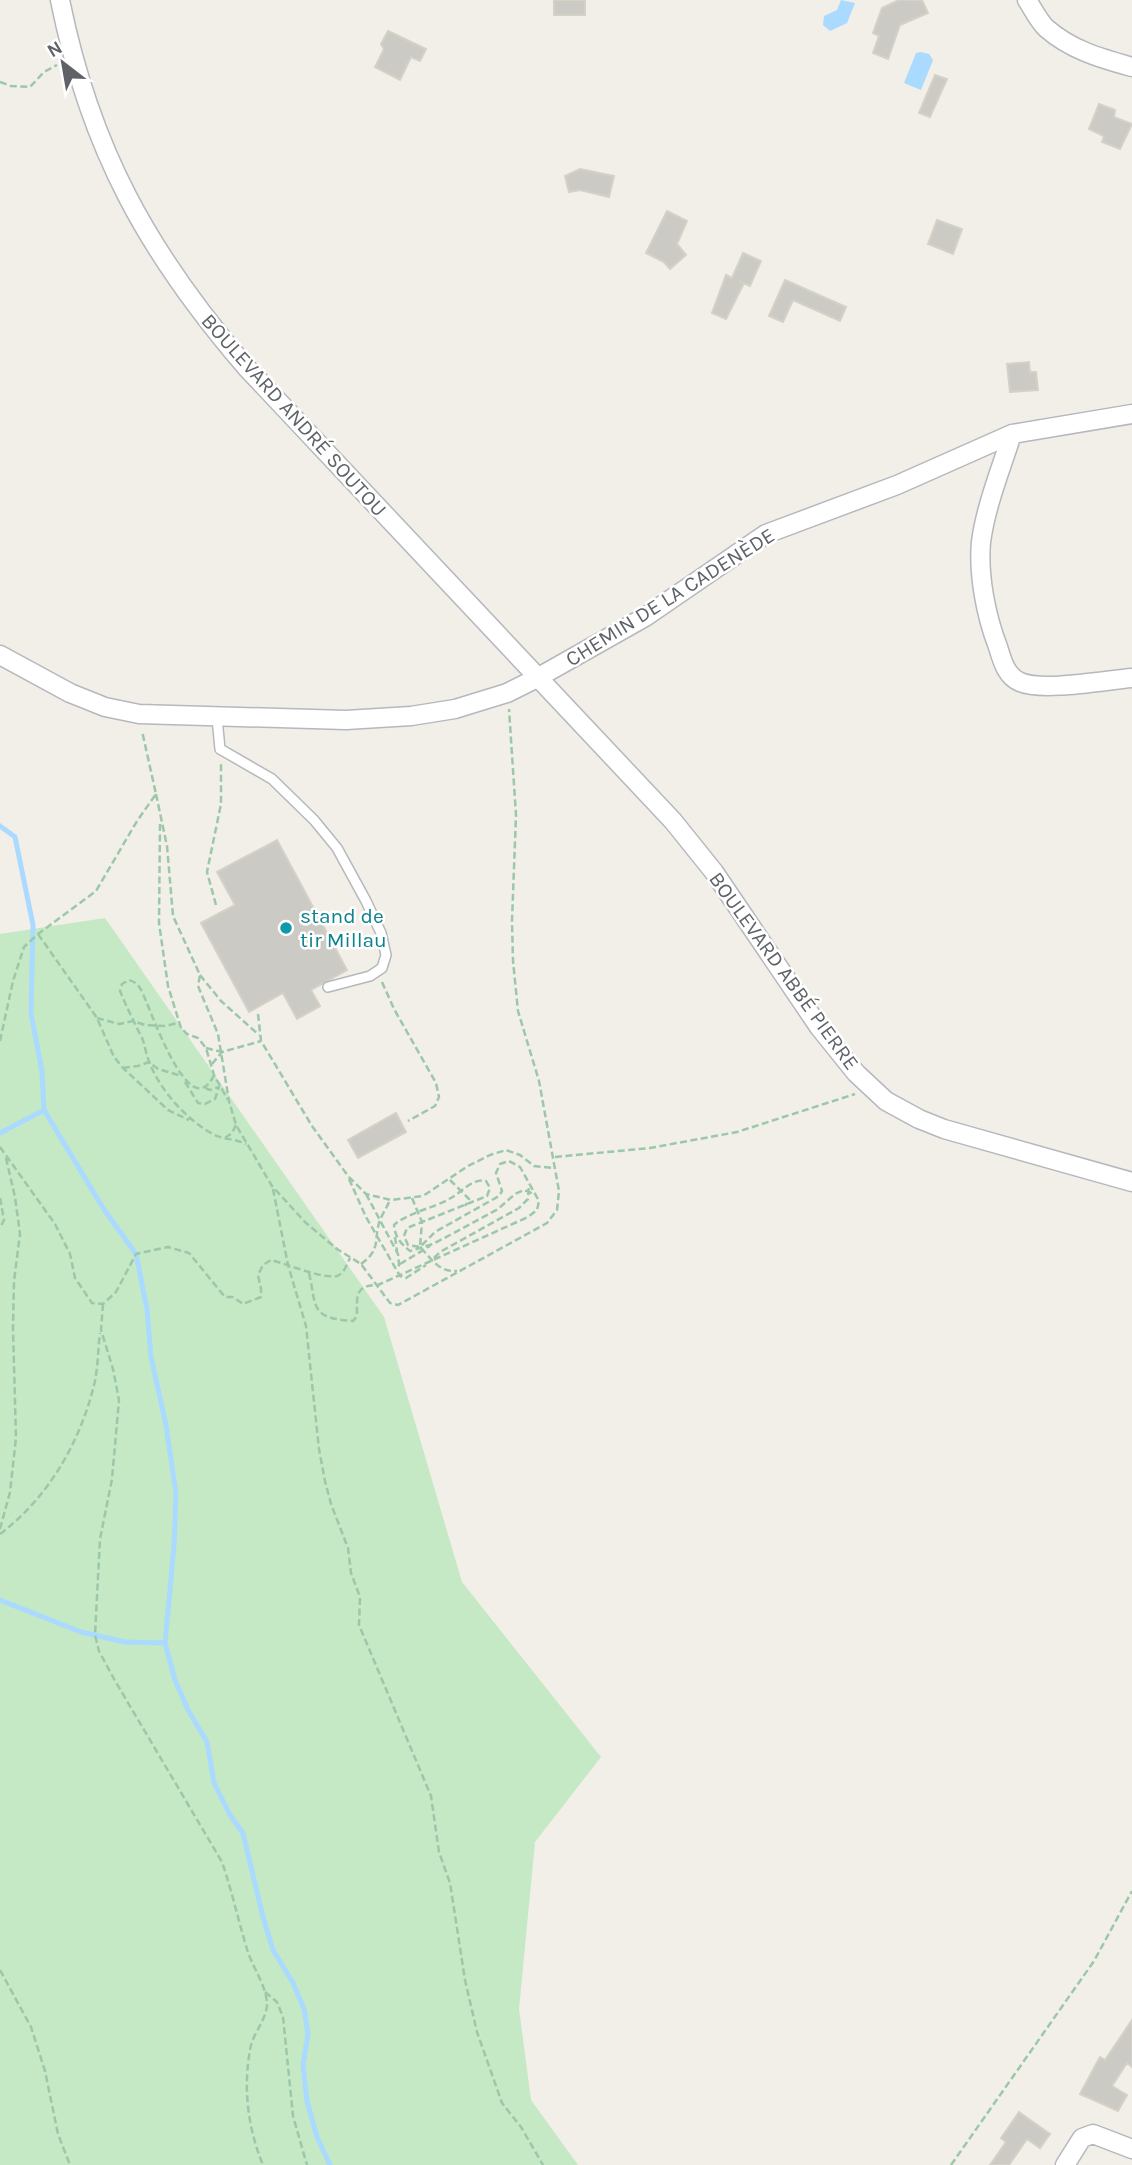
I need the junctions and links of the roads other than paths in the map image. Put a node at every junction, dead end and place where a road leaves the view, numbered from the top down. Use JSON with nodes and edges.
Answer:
{"nodes":[{"id":1,"x":60,"y":0,"type":"edge"},
{"id":2,"x":1027,"y":0,"type":"edge"},
{"id":3,"x":1132,"y":67,"type":"edge"},
{"id":4,"x":1132,"y":414,"type":"edge"},
{"id":5,"x":1012,"y":434,"type":"junction"},
{"id":6,"x":0,"y":655,"type":"edge"},
{"id":7,"x":1132,"y":677,"type":"edge"},
{"id":8,"x":537,"y":678,"type":"junction"},
{"id":9,"x":217,"y":718,"type":"junction"},
{"id":10,"x":328,"y":987,"type":"dead end"},
{"id":11,"x":1132,"y":1182,"type":"edge"},
{"id":12,"x":1132,"y":2149,"type":"edge"},
{"id":13,"x":1065,"y":2165,"type":"edge"}],
"edges":[{"from":1,"to":8,"type":"street","name":"BOULEVARD ANDRÉ SOUTOU"},
{"from":2,"to":3,"type":"street"},
{"from":4,"to":5,"type":"street","name":"CHEMIN DE LA CADENÈDE"},
{"from":5,"to":7,"type":"street"},
{"from":5,"to":8,"type":"street","name":"CHEMIN DE LA CADENÈDE"},
{"from":6,"to":9,"type":"street","name":"CHEMIN DE LA CADENÈDE"},
{"from":8,"to":9,"type":"street","name":"CHEMIN DE LA CADENÈDE"},
{"from":8,"to":11,"type":"street","name":"BOULEVARD ABBÉ PIERRE"},
{"from":9,"to":10,"type":"lane"},
{"from":12,"to":13,"type":"street"}]}
